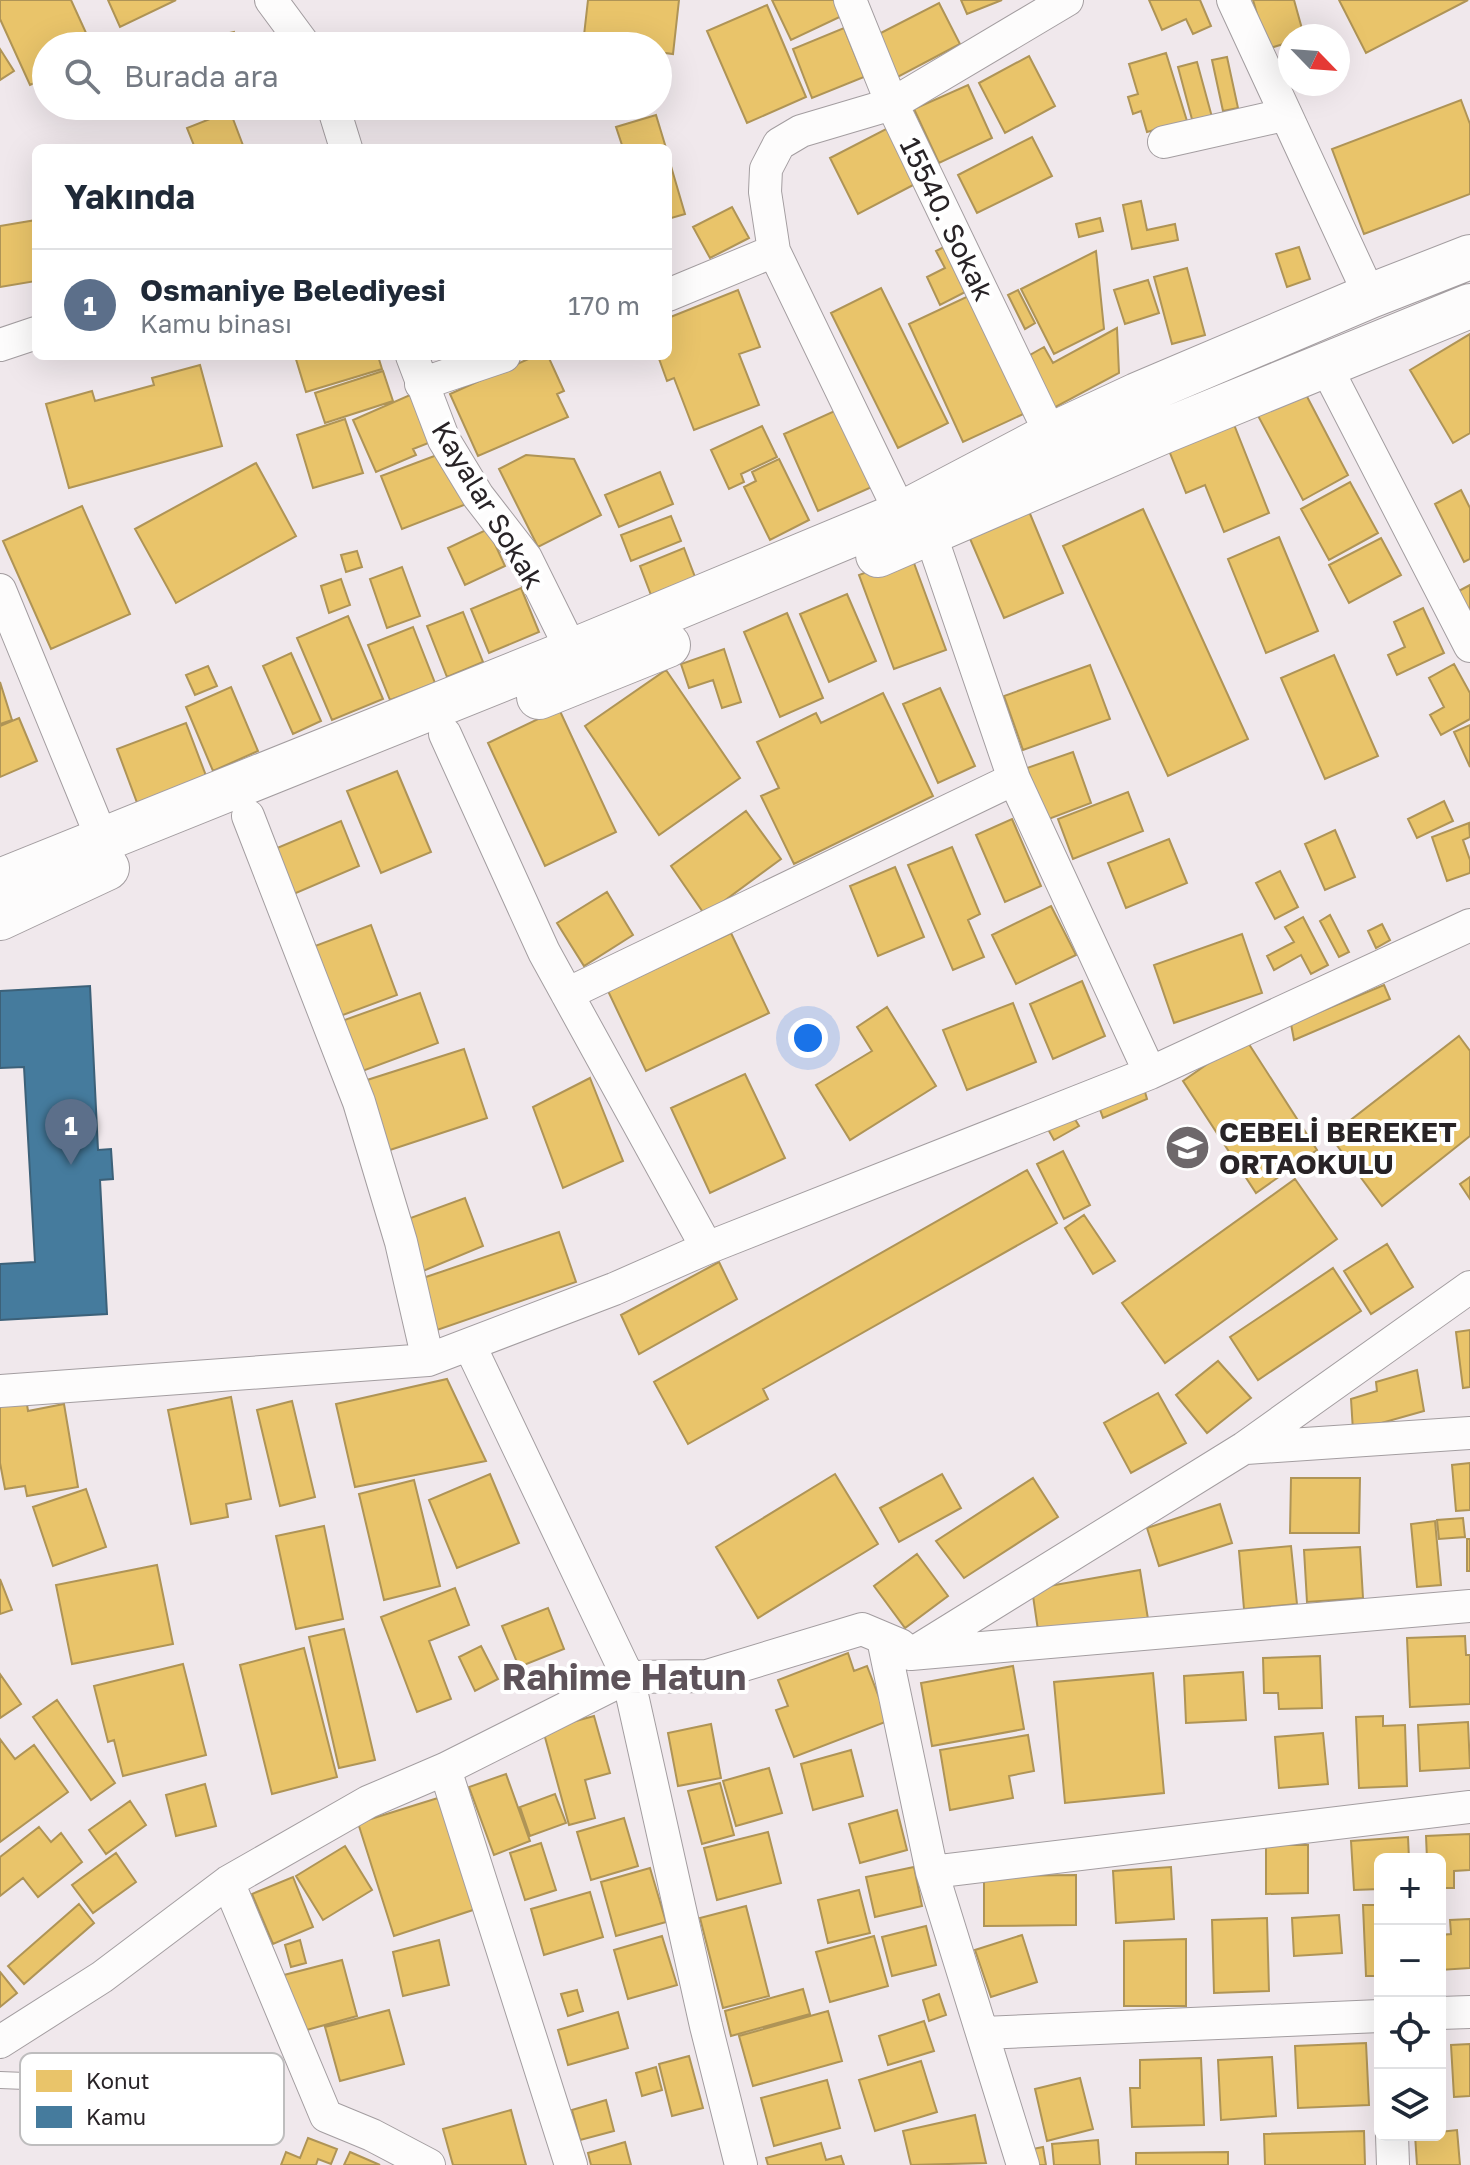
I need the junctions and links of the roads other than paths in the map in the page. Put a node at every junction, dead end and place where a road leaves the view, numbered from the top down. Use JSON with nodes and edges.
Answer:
{"nodes":[{"id":1,"x":271,"y":0,"type":"edge"},
{"id":2,"x":850,"y":0,"type":"edge"},
{"id":3,"x":1233,"y":0,"type":"edge"},
{"id":4,"x":1064,"y":1,"type":"edge"},
{"id":5,"x":295,"y":32,"type":"edge"},
{"id":6,"x":892,"y":104,"type":"junction"},
{"id":7,"x":1284,"y":115,"type":"junction"},
{"id":8,"x":337,"y":120,"type":"edge"},
{"id":9,"x":1164,"y":142,"type":"dead end"},
{"id":10,"x":345,"y":144,"type":"edge"},
{"id":11,"x":774,"y":251,"type":"junction"},
{"id":12,"x":1470,"y":257,"type":"edge"},
{"id":13,"x":672,"y":293,"type":"edge"},
{"id":14,"x":1370,"y":296,"type":"junction"},
{"id":15,"x":1470,"y":306,"type":"edge"},
{"id":16,"x":32,"y":334,"type":"edge"},
{"id":17,"x":0,"y":345,"type":"edge"},
{"id":18,"x":479,"y":360,"type":"edge"},
{"id":19,"x":1325,"y":365,"type":"junction"},
{"id":20,"x":416,"y":370,"type":"edge"},
{"id":21,"x":1137,"y":395,"type":"junction"},
{"id":22,"x":1162,"y":432,"type":"junction"},
{"id":23,"x":1051,"y":435,"type":"junction"},
{"id":24,"x":915,"y":524,"type":"junction"},
{"id":25,"x":0,"y":590,"type":"edge"},
{"id":26,"x":1470,"y":646,"type":"edge"},
{"id":27,"x":12,"y":655,"type":"edge"},
{"id":28,"x":585,"y":663,"type":"junction"},
{"id":29,"x":445,"y":734,"type":"junction"},
{"id":30,"x":1014,"y":779,"type":"junction"},
{"id":31,"x":248,"y":816,"type":"junction"},
{"id":32,"x":103,"y":841,"type":"junction"},
{"id":33,"x":0,"y":881,"type":"edge"},
{"id":34,"x":0,"y":918,"type":"edge"},
{"id":35,"x":1470,"y":925,"type":"edge"},
{"id":36,"x":567,"y":994,"type":"junction"},
{"id":37,"x":1150,"y":1073,"type":"junction"},
{"id":38,"x":707,"y":1248,"type":"junction"},
{"id":39,"x":1470,"y":1287,"type":"edge"},
{"id":40,"x":470,"y":1346,"type":"junction"},
{"id":41,"x":428,"y":1360,"type":"junction"},
{"id":42,"x":0,"y":1391,"type":"edge"},
{"id":43,"x":1470,"y":1433,"type":"edge"},
{"id":44,"x":1244,"y":1448,"type":"junction"},
{"id":45,"x":1470,"y":1606,"type":"edge"},
{"id":46,"x":897,"y":1647,"type":"junction"},
{"id":47,"x":628,"y":1677,"type":"junction"},
{"id":48,"x":445,"y":1769,"type":"junction"},
{"id":49,"x":1470,"y":1807,"type":"edge"},
{"id":50,"x":932,"y":1872,"type":"junction"},
{"id":51,"x":228,"y":1882,"type":"junction"},
{"id":52,"x":1470,"y":2012,"type":"edge"},
{"id":53,"x":1446,"y":2013,"type":"edge"},
{"id":54,"x":1374,"y":2016,"type":"edge"},
{"id":55,"x":983,"y":2033,"type":"junction"},
{"id":56,"x":0,"y":2042,"type":"edge"},
{"id":57,"x":0,"y":2080,"type":"edge"},
{"id":58,"x":20,"y":2081,"type":"edge"},
{"id":59,"x":1392,"y":2141,"type":"edge"},
{"id":60,"x":429,"y":2165,"type":"edge"},
{"id":61,"x":571,"y":2165,"type":"edge"},
{"id":62,"x":741,"y":2165,"type":"edge"},
{"id":63,"x":1023,"y":2165,"type":"edge"},
{"id":64,"x":1393,"y":2165,"type":"edge"}],
"edges":[{"from":1,"to":5,"type":"street"},
{"from":2,"to":6,"type":"street","name":"15540. Sokak"},
{"from":3,"to":7,"type":"street"},
{"from":4,"to":6,"type":"street"},
{"from":6,"to":11,"type":"street"},
{"from":6,"to":23,"type":"street","name":"15540. Sokak"},
{"from":7,"to":9,"type":"street"},
{"from":7,"to":14,"type":"street"},
{"from":8,"to":10,"type":"street"},
{"from":11,"to":13,"type":"street"},
{"from":11,"to":24,"type":"street"},
{"from":12,"to":14,"type":"main road"},
{"from":14,"to":21,"type":"main road"},
{"from":15,"to":19,"type":"main road"},
{"from":16,"to":17,"type":"street"},
{"from":18,"to":20,"type":"street"},
{"from":19,"to":22,"type":"main road"},
{"from":19,"to":26,"type":"street"},
{"from":20,"to":28,"type":"street","name":"Kayalar Sokak"},
{"from":21,"to":22,"type":"main road"},
{"from":21,"to":23,"type":"main road"},
{"from":22,"to":24,"type":"main road"},
{"from":23,"to":24,"type":"main road"},
{"from":24,"to":28,"type":"main road"},
{"from":24,"to":30,"type":"street"},
{"from":25,"to":27,"type":"street"},
{"from":27,"to":32,"type":"street"},
{"from":28,"to":29,"type":"main road"},
{"from":28,"to":32,"type":"main road"},
{"from":29,"to":31,"type":"main road"},
{"from":29,"to":36,"type":"street"},
{"from":30,"to":36,"type":"street"},
{"from":30,"to":37,"type":"street"},
{"from":31,"to":34,"type":"main road"},
{"from":31,"to":41,"type":"street"},
{"from":32,"to":33,"type":"main road"},
{"from":35,"to":37,"type":"street"},
{"from":36,"to":38,"type":"street"},
{"from":37,"to":38,"type":"street"},
{"from":38,"to":40,"type":"street"},
{"from":39,"to":44,"type":"street"},
{"from":40,"to":41,"type":"street"},
{"from":40,"to":47,"type":"street"},
{"from":41,"to":42,"type":"street"},
{"from":43,"to":44,"type":"street"},
{"from":44,"to":46,"type":"street"},
{"from":45,"to":46,"type":"street"},
{"from":46,"to":47,"type":"street"},
{"from":46,"to":50,"type":"street"},
{"from":47,"to":48,"type":"street"},
{"from":47,"to":62,"type":"street"},
{"from":48,"to":51,"type":"street"},
{"from":48,"to":61,"type":"street"},
{"from":49,"to":50,"type":"street"},
{"from":50,"to":55,"type":"street"},
{"from":51,"to":56,"type":"street"},
{"from":51,"to":60,"type":"street"},
{"from":52,"to":53,"type":"street"},
{"from":54,"to":55,"type":"street"},
{"from":55,"to":63,"type":"street"},
{"from":57,"to":58,"type":"lane"},
{"from":59,"to":64,"type":"street"}]}
